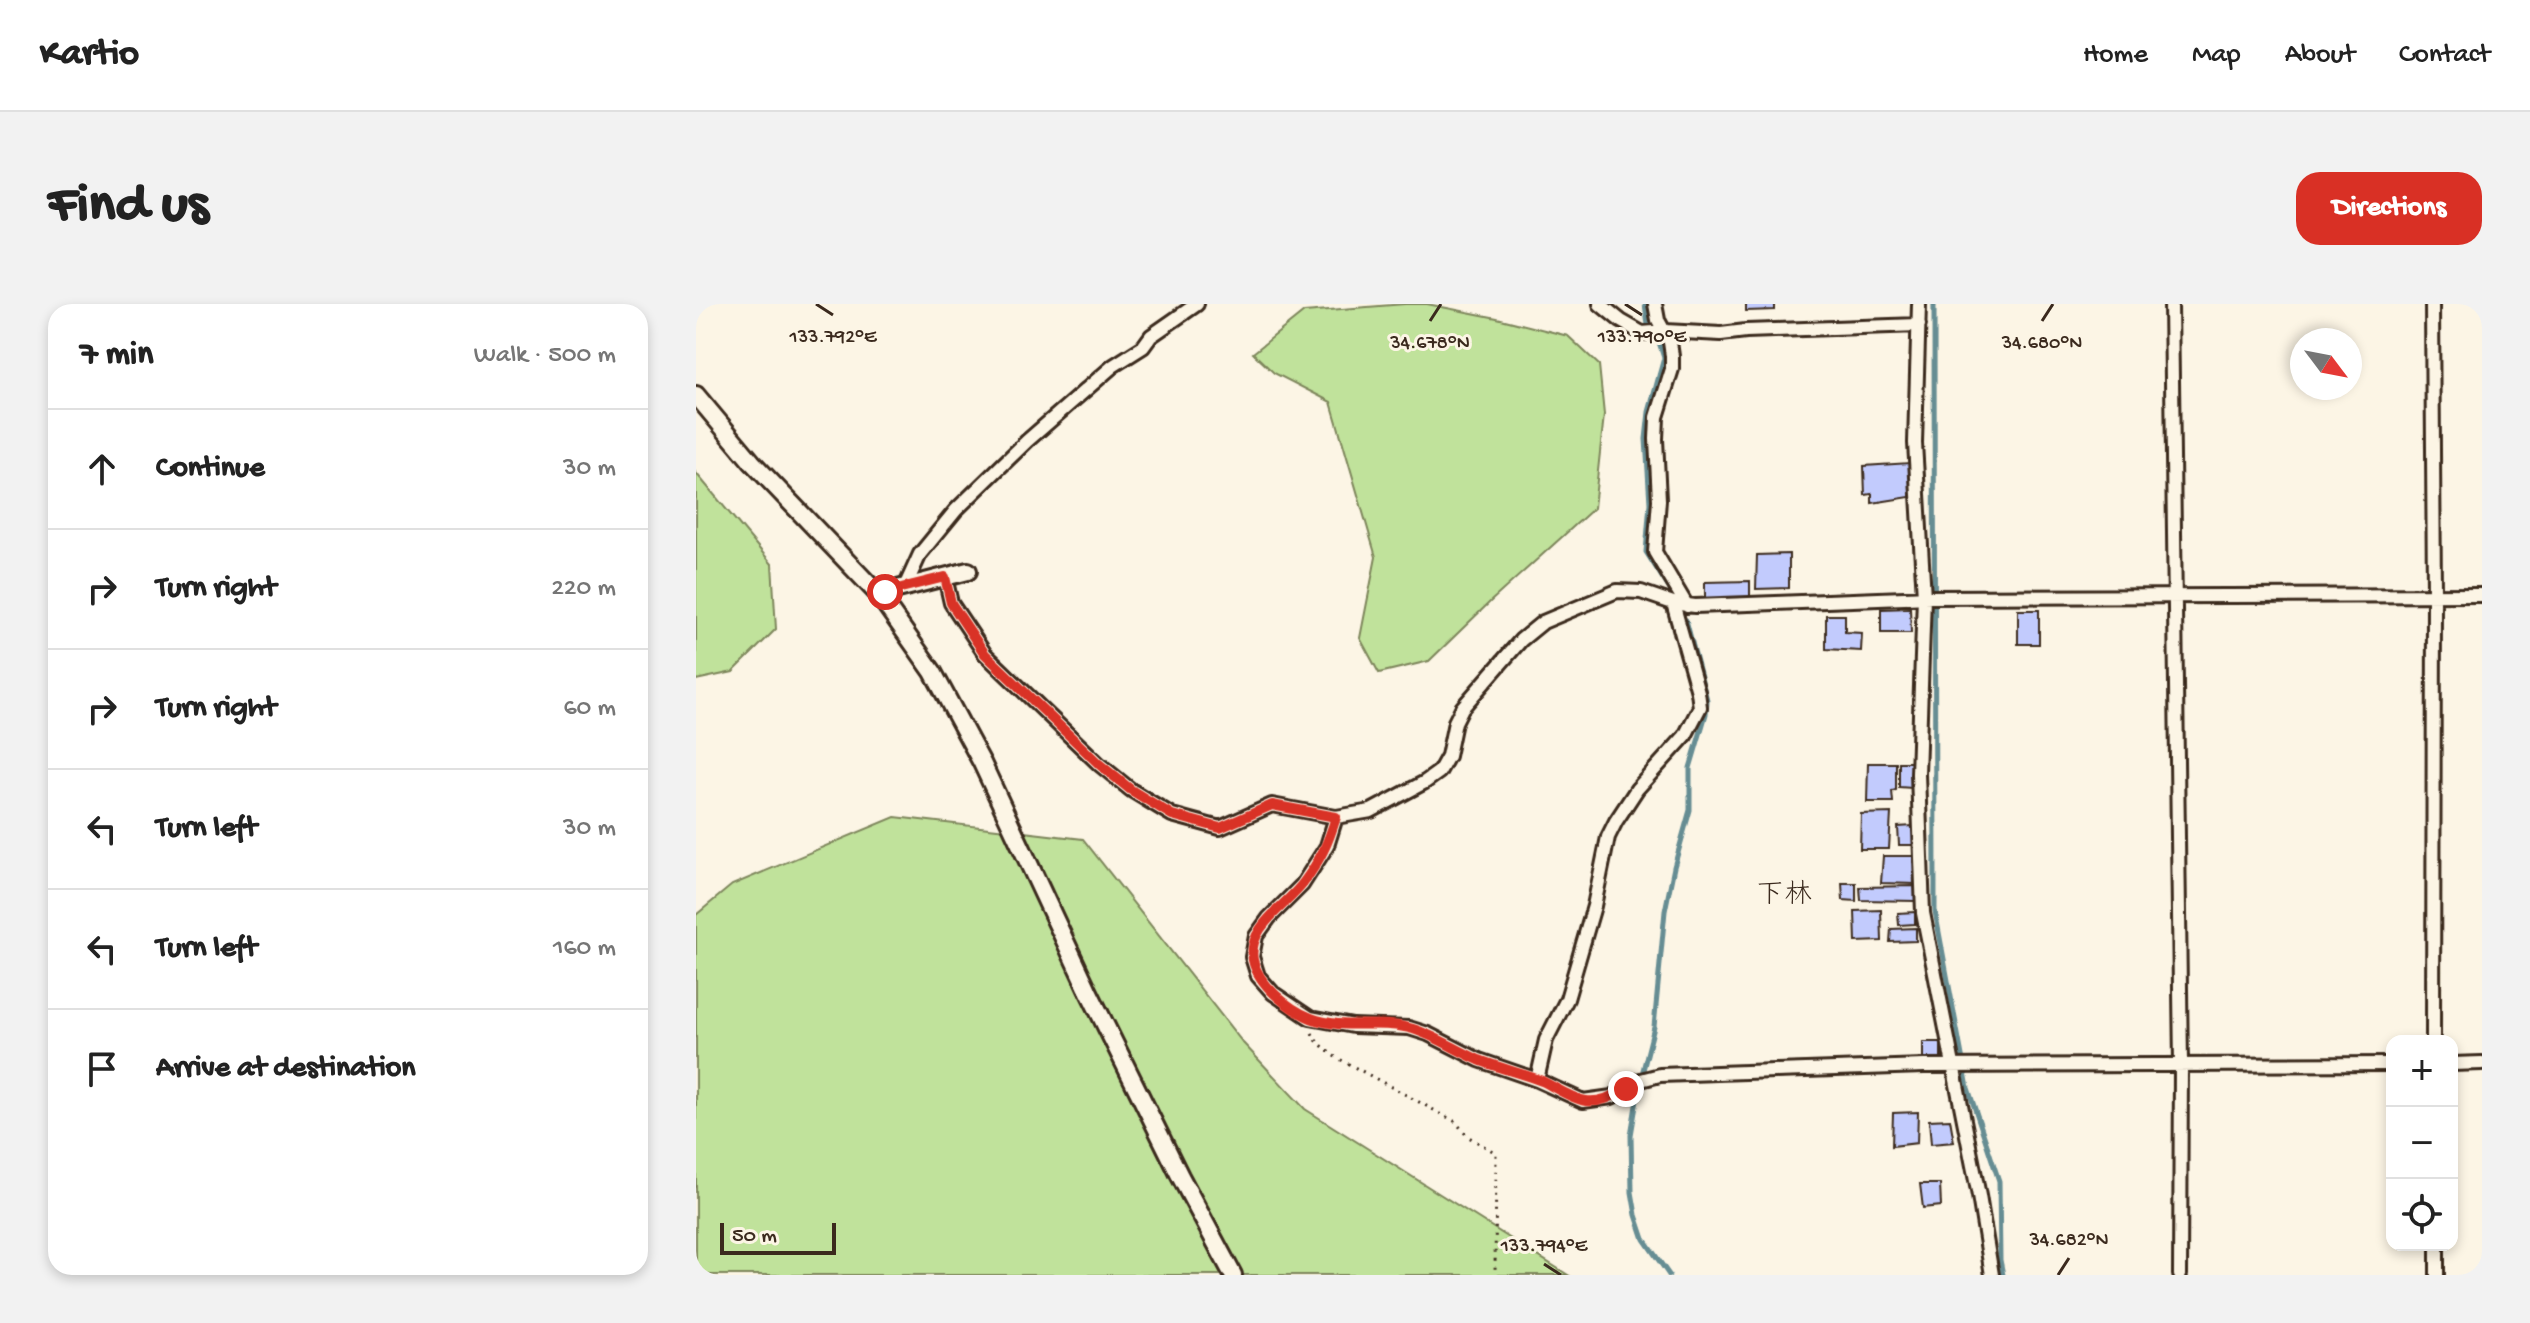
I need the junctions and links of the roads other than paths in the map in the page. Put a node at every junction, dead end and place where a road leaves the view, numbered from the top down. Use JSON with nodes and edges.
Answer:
{"nodes":[{"id":1,"x":1197,"y":304,"type":"edge"},
{"id":2,"x":1600,"y":304,"type":"edge"},
{"id":3,"x":1655,"y":304,"type":"edge"},
{"id":4,"x":1919,"y":304,"type":"edge"},
{"id":5,"x":2171,"y":304,"type":"edge"},
{"id":6,"x":2432,"y":304,"type":"edge"},
{"id":7,"x":1919,"y":325,"type":"junction"},
{"id":8,"x":1656,"y":332,"type":"junction"},
{"id":9,"x":696,"y":395,"type":"edge"},
{"id":10,"x":968,"y":571,"type":"dead end"},
{"id":11,"x":945,"y":577,"type":"junction"},
{"id":12,"x":905,"y":587,"type":"junction"},
{"id":13,"x":878,"y":594,"type":"junction"},
{"id":14,"x":2434,"y":595,"type":"junction"},
{"id":15,"x":2482,"y":595,"type":"edge"},
{"id":16,"x":1932,"y":597,"type":"junction"},
{"id":17,"x":2176,"y":597,"type":"junction"},
{"id":18,"x":1673,"y":603,"type":"junction"},
{"id":19,"x":1687,"y":606,"type":"junction"},
{"id":20,"x":1336,"y":817,"type":"junction"},
{"id":21,"x":2433,"y":1035,"type":"edge"},
{"id":22,"x":2482,"y":1063,"type":"edge"},
{"id":23,"x":2386,"y":1064,"type":"edge"},
{"id":24,"x":2458,"y":1064,"type":"edge"},
{"id":25,"x":2181,"y":1065,"type":"junction"},
{"id":26,"x":1960,"y":1066,"type":"junction"},
{"id":27,"x":1537,"y":1080,"type":"junction"},
{"id":28,"x":2437,"y":1251,"type":"edge"},
{"id":29,"x":1233,"y":1275,"type":"edge"},
{"id":30,"x":1992,"y":1275,"type":"edge"},
{"id":31,"x":2180,"y":1275,"type":"edge"},
{"id":32,"x":2437,"y":1275,"type":"edge"}],
"edges":[{"from":1,"to":12,"type":"street"},
{"from":2,"to":8,"type":"street"},
{"from":3,"to":8,"type":"street"},
{"from":4,"to":7,"type":"street"},
{"from":5,"to":17,"type":"street"},
{"from":6,"to":14,"type":"street"},
{"from":7,"to":8,"type":"street"},
{"from":7,"to":16,"type":"street"},
{"from":8,"to":19,"type":"street"},
{"from":9,"to":13,"type":"street"},
{"from":10,"to":11,"type":"street"},
{"from":11,"to":12,"type":"street"},
{"from":11,"to":20,"type":"street"},
{"from":12,"to":13,"type":"street"},
{"from":13,"to":29,"type":"street"},
{"from":14,"to":15,"type":"street"},
{"from":14,"to":17,"type":"street"},
{"from":14,"to":21,"type":"street"},
{"from":16,"to":17,"type":"street"},
{"from":16,"to":19,"type":"street"},
{"from":16,"to":26,"type":"street"},
{"from":17,"to":25,"type":"street"},
{"from":18,"to":19,"type":"street"},
{"from":18,"to":20,"type":"street"},
{"from":18,"to":27,"type":"street"},
{"from":20,"to":27,"type":"street"},
{"from":22,"to":24,"type":"street"},
{"from":23,"to":25,"type":"street"},
{"from":25,"to":26,"type":"street"},
{"from":25,"to":31,"type":"street"},
{"from":26,"to":27,"type":"street"},
{"from":26,"to":30,"type":"street"},
{"from":28,"to":32,"type":"street"}]}
